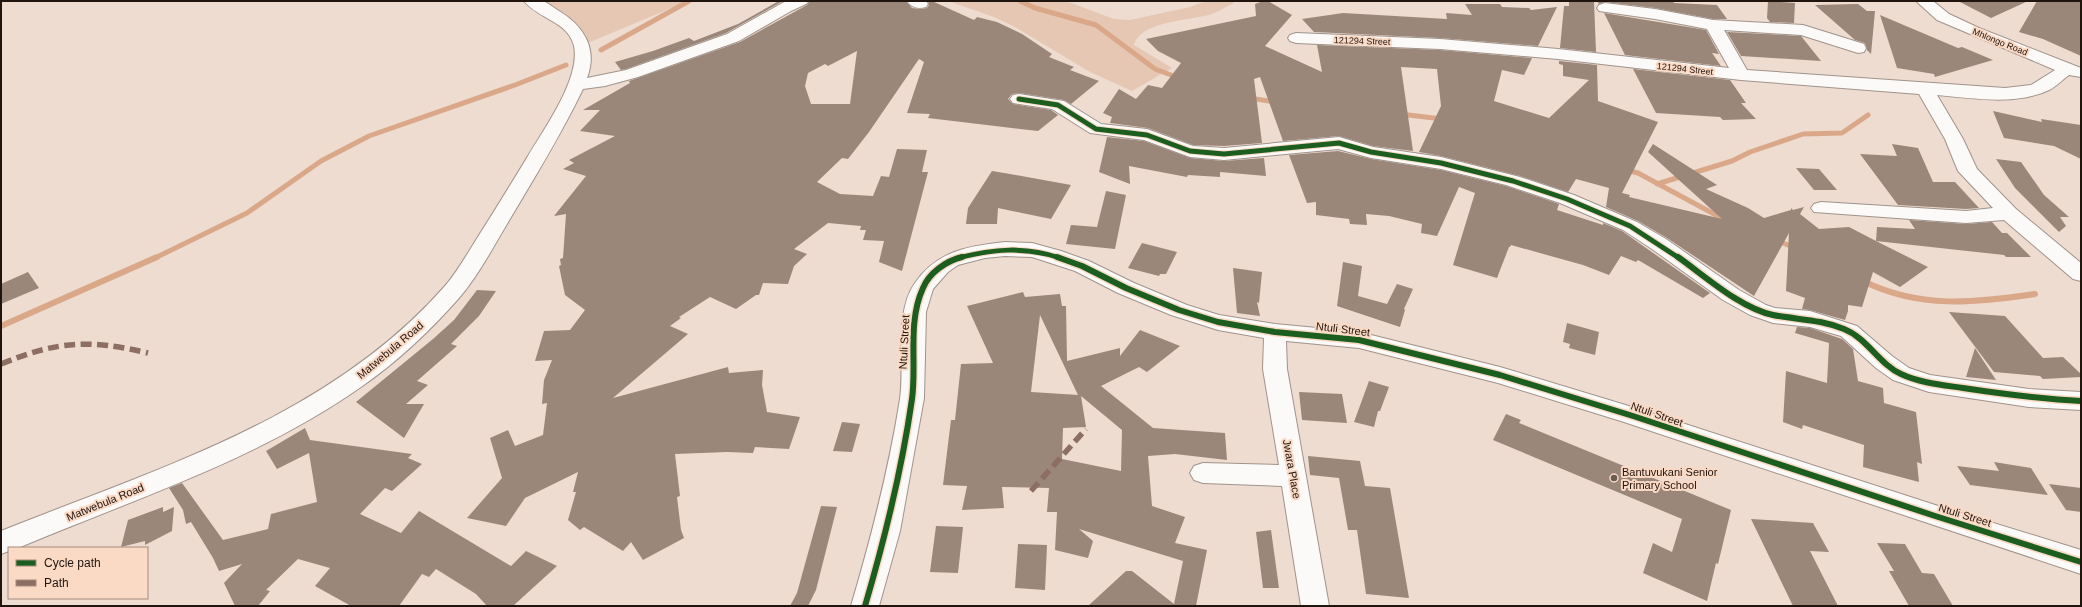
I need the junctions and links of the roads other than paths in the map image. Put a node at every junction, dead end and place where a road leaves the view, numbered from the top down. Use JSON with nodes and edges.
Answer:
{"nodes":[{"id":1,"x":532,"y":1,"type":"edge"},
{"id":2,"x":801,"y":1,"type":"edge"},
{"id":3,"x":1924,"y":1,"type":"edge"},
{"id":4,"x":1605,"y":8,"type":"dead end"},
{"id":5,"x":1713,"y":25,"type":"junction"},
{"id":6,"x":1296,"y":38,"type":"dead end"},
{"id":7,"x":1858,"y":48,"type":"dead end"},
{"id":8,"x":2074,"y":72,"type":"edge"},
{"id":9,"x":1741,"y":75,"type":"junction"},
{"id":10,"x":577,"y":84,"type":"junction"},
{"id":11,"x":1925,"y":89,"type":"junction"},
{"id":12,"x":1019,"y":99,"type":"dead end"},
{"id":13,"x":1821,"y":208,"type":"dead end"},
{"id":14,"x":2009,"y":213,"type":"junction"},
{"id":15,"x":2081,"y":274,"type":"edge"},
{"id":16,"x":1275,"y":332,"type":"junction"},
{"id":17,"x":2081,"y":401,"type":"edge"},
{"id":18,"x":1204,"y":473,"type":"dead end"},
{"id":19,"x":1294,"y":476,"type":"junction"},
{"id":20,"x":1,"y":543,"type":"edge"},
{"id":21,"x":2081,"y":562,"type":"edge"},
{"id":22,"x":865,"y":606,"type":"edge"},
{"id":23,"x":1315,"y":606,"type":"edge"}],
"edges":[{"from":1,"to":10,"type":"street","name":"Matwebula Road"},
{"from":2,"to":10,"type":"street"},
{"from":3,"to":8,"type":"street","name":"Mhlongo Road"},
{"from":4,"to":5,"type":"street"},
{"from":5,"to":7,"type":"street"},
{"from":5,"to":9,"type":"street"},
{"from":6,"to":9,"type":"street","name":"121294 Street"},
{"from":8,"to":11,"type":"street","name":"121294 Street"},
{"from":9,"to":11,"type":"street","name":"121294 Street"},
{"from":10,"to":20,"type":"street","name":"Matwebula Road"},
{"from":11,"to":14,"type":"street"},
{"from":12,"to":17,"type":"street"},
{"from":13,"to":14,"type":"street"},
{"from":14,"to":15,"type":"street"},
{"from":16,"to":19,"type":"street","name":"Jwara Place"},
{"from":16,"to":21,"type":"street","name":"Ntuli Street"},
{"from":16,"to":22,"type":"street","name":"Ntuli Street"},
{"from":18,"to":19,"type":"street"},
{"from":19,"to":23,"type":"street","name":"Jwara Place"}]}
